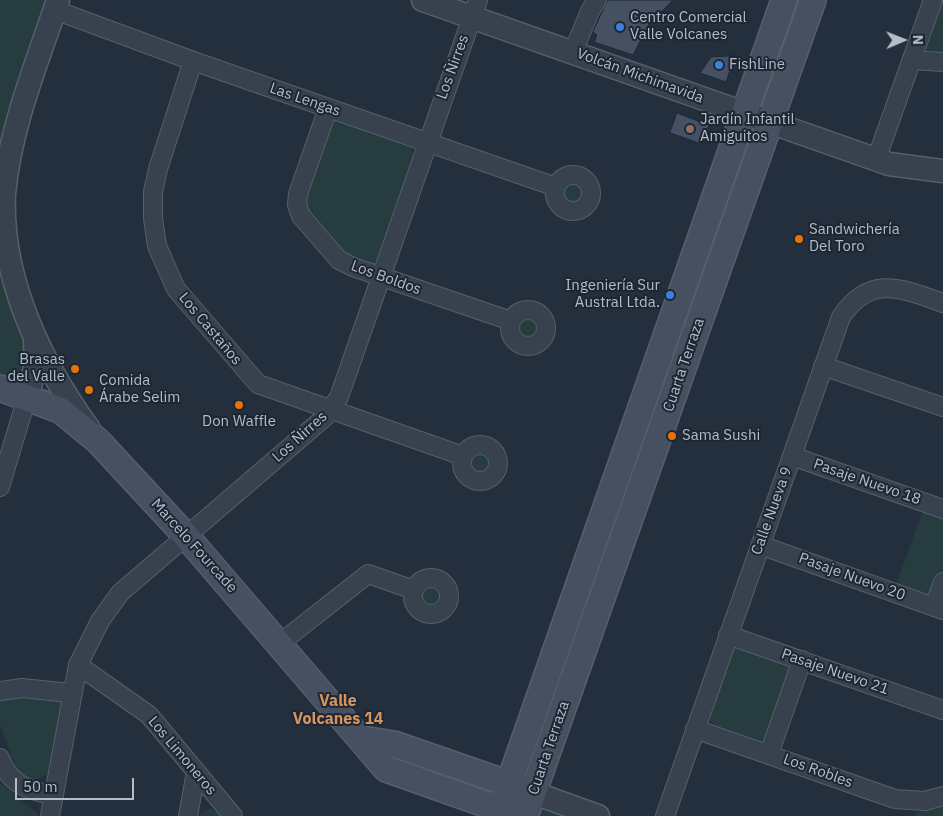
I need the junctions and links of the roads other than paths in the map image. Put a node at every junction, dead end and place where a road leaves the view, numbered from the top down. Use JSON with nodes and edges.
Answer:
{"nodes":[{"id":1,"x":423,"y":0,"type":"edge"},
{"id":2,"x":597,"y":0,"type":"edge"},
{"id":3,"x":784,"y":0,"type":"edge"},
{"id":4,"x":812,"y":0,"type":"edge"},
{"id":5,"x":934,"y":0,"type":"edge"},
{"id":6,"x":56,"y":5,"type":"edge"},
{"id":7,"x":474,"y":8,"type":"edge"},
{"id":8,"x":574,"y":52,"type":"junction"},
{"id":9,"x":912,"y":60,"type":"junction"},
{"id":10,"x":193,"y":61,"type":"junction"},
{"id":11,"x":943,"y":62,"type":"edge"},
{"id":12,"x":328,"y":108,"type":"junction"},
{"id":13,"x":744,"y":113,"type":"junction"},
{"id":14,"x":770,"y":122,"type":"junction"},
{"id":15,"x":427,"y":141,"type":"junction"},
{"id":16,"x":876,"y":160,"type":"junction"},
{"id":17,"x":943,"y":172,"type":"edge"},
{"id":18,"x":556,"y":187,"type":"dead end"},
{"id":19,"x":380,"y":277,"type":"junction"},
{"id":20,"x":943,"y":303,"type":"edge"},
{"id":21,"x":511,"y":322,"type":"dead end"},
{"id":22,"x":34,"y":338,"type":"junction"},
{"id":23,"x":823,"y":366,"type":"junction"},
{"id":24,"x":0,"y":388,"type":"edge"},
{"id":25,"x":27,"y":397,"type":"junction"},
{"id":26,"x":943,"y":407,"type":"edge"},
{"id":27,"x":330,"y":411,"type":"junction"},
{"id":28,"x":98,"y":441,"type":"junction"},
{"id":29,"x":462,"y":456,"type":"dead end"},
{"id":30,"x":792,"y":456,"type":"junction"},
{"id":31,"x":0,"y":487,"type":"edge"},
{"id":32,"x":943,"y":509,"type":"edge"},
{"id":33,"x":186,"y":536,"type":"junction"},
{"id":34,"x":760,"y":545,"type":"junction"},
{"id":35,"x":943,"y":582,"type":"edge"},
{"id":36,"x":414,"y":590,"type":"dead end"},
{"id":37,"x":938,"y":608,"type":"edge"},
{"id":38,"x":728,"y":635,"type":"junction"},
{"id":39,"x":279,"y":644,"type":"junction"},
{"id":40,"x":802,"y":660,"type":"junction"},
{"id":41,"x":78,"y":666,"type":"junction"},
{"id":42,"x":0,"y":691,"type":"edge"},
{"id":43,"x":71,"y":693,"type":"junction"},
{"id":44,"x":943,"y":710,"type":"edge"},
{"id":45,"x":695,"y":729,"type":"junction"},
{"id":46,"x":362,"y":739,"type":"junction"},
{"id":47,"x":770,"y":754,"type":"junction"},
{"id":48,"x":0,"y":758,"type":"edge"},
{"id":49,"x":196,"y":772,"type":"junction"},
{"id":50,"x":509,"y":784,"type":"junction"},
{"id":51,"x":534,"y":793,"type":"junction"},
{"id":52,"x":54,"y":796,"type":"junction"},
{"id":53,"x":943,"y":796,"type":"edge"},
{"id":54,"x":506,"y":814,"type":"edge"},
{"id":55,"x":50,"y":816,"type":"edge"},
{"id":56,"x":188,"y":816,"type":"edge"},
{"id":57,"x":233,"y":816,"type":"edge"},
{"id":58,"x":525,"y":816,"type":"edge"},
{"id":59,"x":598,"y":816,"type":"edge"},
{"id":60,"x":665,"y":816,"type":"edge"}],
"edges":[{"from":1,"to":7,"type":"street","name":"Volcán Michimavida"},
{"from":2,"to":8,"type":"street"},
{"from":3,"to":13,"type":"main road","name":"Cuarta Terraza"},
{"from":4,"to":14,"type":"main road","name":"Cuarta Terraza"},
{"from":5,"to":9,"type":"street"},
{"from":6,"to":10,"type":"street","name":"Las Lengas"},
{"from":6,"to":22,"type":"street"},
{"from":7,"to":8,"type":"street","name":"Volcán Michimavida"},
{"from":7,"to":15,"type":"street","name":"Los Ñirres"},
{"from":8,"to":13,"type":"street","name":"Volcán Michimavida"},
{"from":9,"to":11,"type":"street"},
{"from":9,"to":16,"type":"street"},
{"from":10,"to":12,"type":"street","name":"Las Lengas"},
{"from":10,"to":27,"type":"street","name":"Los Castaños"},
{"from":12,"to":15,"type":"street","name":"Las Lengas"},
{"from":12,"to":19,"type":"street","name":"Los Boldos"},
{"from":13,"to":14,"type":"street","name":"Volcán Michimavida"},
{"from":13,"to":50,"type":"main road","name":"Cuarta Terraza"},
{"from":14,"to":16,"type":"street","name":"Volcán Michimavida"},
{"from":14,"to":51,"type":"main road","name":"Cuarta Terraza"},
{"from":15,"to":18,"type":"street","name":"Las Lengas"},
{"from":15,"to":19,"type":"street","name":"Los Ñirres"},
{"from":16,"to":17,"type":"street","name":"Volcán Michimavida"},
{"from":19,"to":21,"type":"street","name":"Los Boldos"},
{"from":19,"to":27,"type":"street","name":"Los Ñirres"},
{"from":20,"to":23,"type":"street","name":"Calle Nueva 9"},
{"from":22,"to":25,"type":"street"},
{"from":22,"to":28,"type":"street"},
{"from":23,"to":26,"type":"street"},
{"from":23,"to":30,"type":"street","name":"Calle Nueva 9"},
{"from":24,"to":25,"type":"main road","name":"Marcelo Fourcade"},
{"from":25,"to":28,"type":"main road","name":"Marcelo Fourcade"},
{"from":25,"to":31,"type":"street"},
{"from":27,"to":29,"type":"street","name":"Los Castaños"},
{"from":27,"to":33,"type":"street","name":"Los Ñirres"},
{"from":28,"to":33,"type":"main road","name":"Marcelo Fourcade"},
{"from":30,"to":32,"type":"street","name":"Pasaje Nuevo 18"},
{"from":30,"to":34,"type":"street","name":"Calle Nueva 9"},
{"from":33,"to":39,"type":"main road","name":"Marcelo Fourcade"},
{"from":33,"to":41,"type":"street","name":"Los Ñirres"},
{"from":34,"to":37,"type":"street","name":"Pasaje Nuevo 20"},
{"from":34,"to":38,"type":"street","name":"Calle Nueva 9"},
{"from":35,"to":37,"type":"street"},
{"from":36,"to":39,"type":"street"},
{"from":38,"to":40,"type":"street","name":"Pasaje Nuevo 21"},
{"from":38,"to":45,"type":"street","name":"Calle Nueva 9"},
{"from":39,"to":46,"type":"main road","name":"Marcelo Fourcade"},
{"from":40,"to":44,"type":"street","name":"Pasaje Nuevo 21"},
{"from":40,"to":47,"type":"street"},
{"from":41,"to":43,"type":"street","name":"Los Ñirres"},
{"from":41,"to":49,"type":"street","name":"Los Limoneros"},
{"from":42,"to":43,"type":"street"},
{"from":43,"to":52,"type":"street","name":"Los Ñirres"},
{"from":45,"to":47,"type":"street","name":"Los Robles"},
{"from":45,"to":60,"type":"street","name":"Calle Nueva 9"},
{"from":46,"to":50,"type":"main road"},
{"from":46,"to":54,"type":"main road","name":"Marcelo Fourcade"},
{"from":47,"to":53,"type":"street","name":"Los Robles"},
{"from":48,"to":52,"type":"street"},
{"from":49,"to":56,"type":"street"},
{"from":49,"to":57,"type":"street","name":"Los Limoneros"},
{"from":50,"to":51,"type":"main road"},
{"from":50,"to":54,"type":"main road","name":"Cuarta Terraza"},
{"from":51,"to":58,"type":"main road","name":"Cuarta Terraza"},
{"from":51,"to":59,"type":"street"},
{"from":52,"to":55,"type":"street","name":"Los Ñirres"}]}
